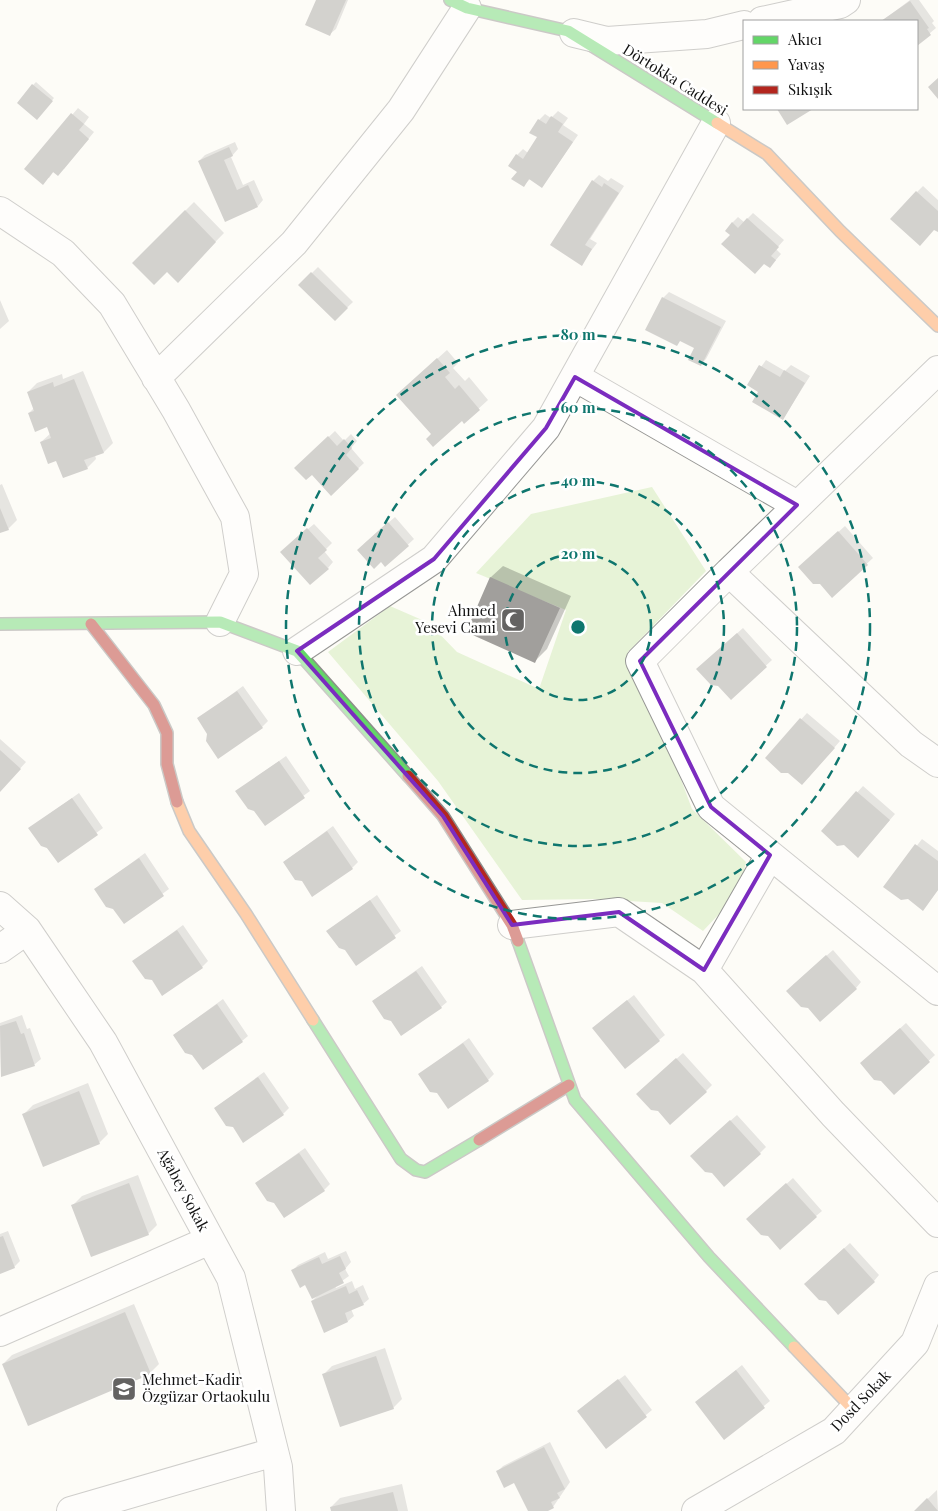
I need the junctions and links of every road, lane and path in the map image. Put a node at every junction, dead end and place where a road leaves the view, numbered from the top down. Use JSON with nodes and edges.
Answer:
{"nodes":[{"id":1,"x":846,"y":0,"type":"edge"},
{"id":2,"x":459,"y":4,"type":"edge"},
{"id":3,"x":767,"y":20,"type":"edge"},
{"id":4,"x":743,"y":25,"type":"edge"},
{"id":5,"x":568,"y":32,"type":"junction"},
{"id":6,"x":716,"y":123,"type":"junction"},
{"id":7,"x":0,"y":211,"type":"edge"},
{"id":8,"x":938,"y":326,"type":"edge"},
{"id":9,"x":938,"y":370,"type":"edge"},
{"id":10,"x":575,"y":376,"type":"junction"},
{"id":11,"x":156,"y":378,"type":"junction"},
{"id":12,"x":797,"y":505,"type":"junction"},
{"id":13,"x":728,"y":572,"type":"junction"},
{"id":14,"x":220,"y":622,"type":"junction"},
{"id":15,"x":0,"y":624,"type":"edge"},
{"id":16,"x":91,"y":624,"type":"junction"},
{"id":17,"x":297,"y":650,"type":"junction"},
{"id":18,"x":938,"y":763,"type":"edge"},
{"id":19,"x":770,"y":855,"type":"junction"},
{"id":20,"x":0,"y":906,"type":"edge"},
{"id":21,"x":512,"y":925,"type":"junction"},
{"id":22,"x":27,"y":930,"type":"junction"},
{"id":23,"x":0,"y":949,"type":"edge"},
{"id":24,"x":704,"y":970,"type":"junction"},
{"id":25,"x":938,"y":991,"type":"edge"},
{"id":26,"x":569,"y":1084,"type":"junction"},
{"id":27,"x":938,"y":1223,"type":"edge"},
{"id":28,"x":210,"y":1240,"type":"junction"},
{"id":29,"x":938,"y":1286,"type":"edge"},
{"id":30,"x":0,"y":1332,"type":"edge"},
{"id":31,"x":854,"y":1410,"type":"junction"},
{"id":32,"x":274,"y":1452,"type":"junction"},
{"id":33,"x":71,"y":1511,"type":"edge"},
{"id":34,"x":281,"y":1511,"type":"edge"},
{"id":35,"x":696,"y":1511,"type":"edge"}],
"edges":[{"from":1,"to":3,"type":"street"},
{"from":2,"to":5,"type":"street","name":"Dörtokka Caddesi"},
{"from":2,"to":11,"type":"street"},
{"from":4,"to":5,"type":"street"},
{"from":5,"to":6,"type":"street","name":"Dörtokka Caddesi"},
{"from":6,"to":8,"type":"street","name":"Dörtokka Caddesi"},
{"from":6,"to":10,"type":"street"},
{"from":7,"to":11,"type":"street"},
{"from":9,"to":12,"type":"street"},
{"from":10,"to":12,"type":"street"},
{"from":10,"to":17,"type":"street"},
{"from":11,"to":14,"type":"street"},
{"from":12,"to":13,"type":"street"},
{"from":13,"to":18,"type":"street"},
{"from":13,"to":19,"type":"street"},
{"from":14,"to":16,"type":"street"},
{"from":14,"to":17,"type":"street"},
{"from":15,"to":16,"type":"street"},
{"from":16,"to":26,"type":"street"},
{"from":17,"to":21,"type":"street"},
{"from":19,"to":24,"type":"street"},
{"from":19,"to":25,"type":"street"},
{"from":20,"to":22,"type":"street","name":"Ağabey Sokak"},
{"from":21,"to":24,"type":"street"},
{"from":21,"to":26,"type":"street"},
{"from":22,"to":23,"type":"street"},
{"from":22,"to":28,"type":"street","name":"Ağabey Sokak"},
{"from":24,"to":27,"type":"street"},
{"from":26,"to":31,"type":"street"},
{"from":28,"to":30,"type":"street"},
{"from":28,"to":32,"type":"street","name":"Ağabey Sokak"},
{"from":29,"to":31,"type":"street","name":"Dosd Sokak"},
{"from":31,"to":35,"type":"street","name":"Dosd Sokak"},
{"from":32,"to":33,"type":"street"},
{"from":32,"to":34,"type":"street","name":"Ağabey Sokak"}]}
